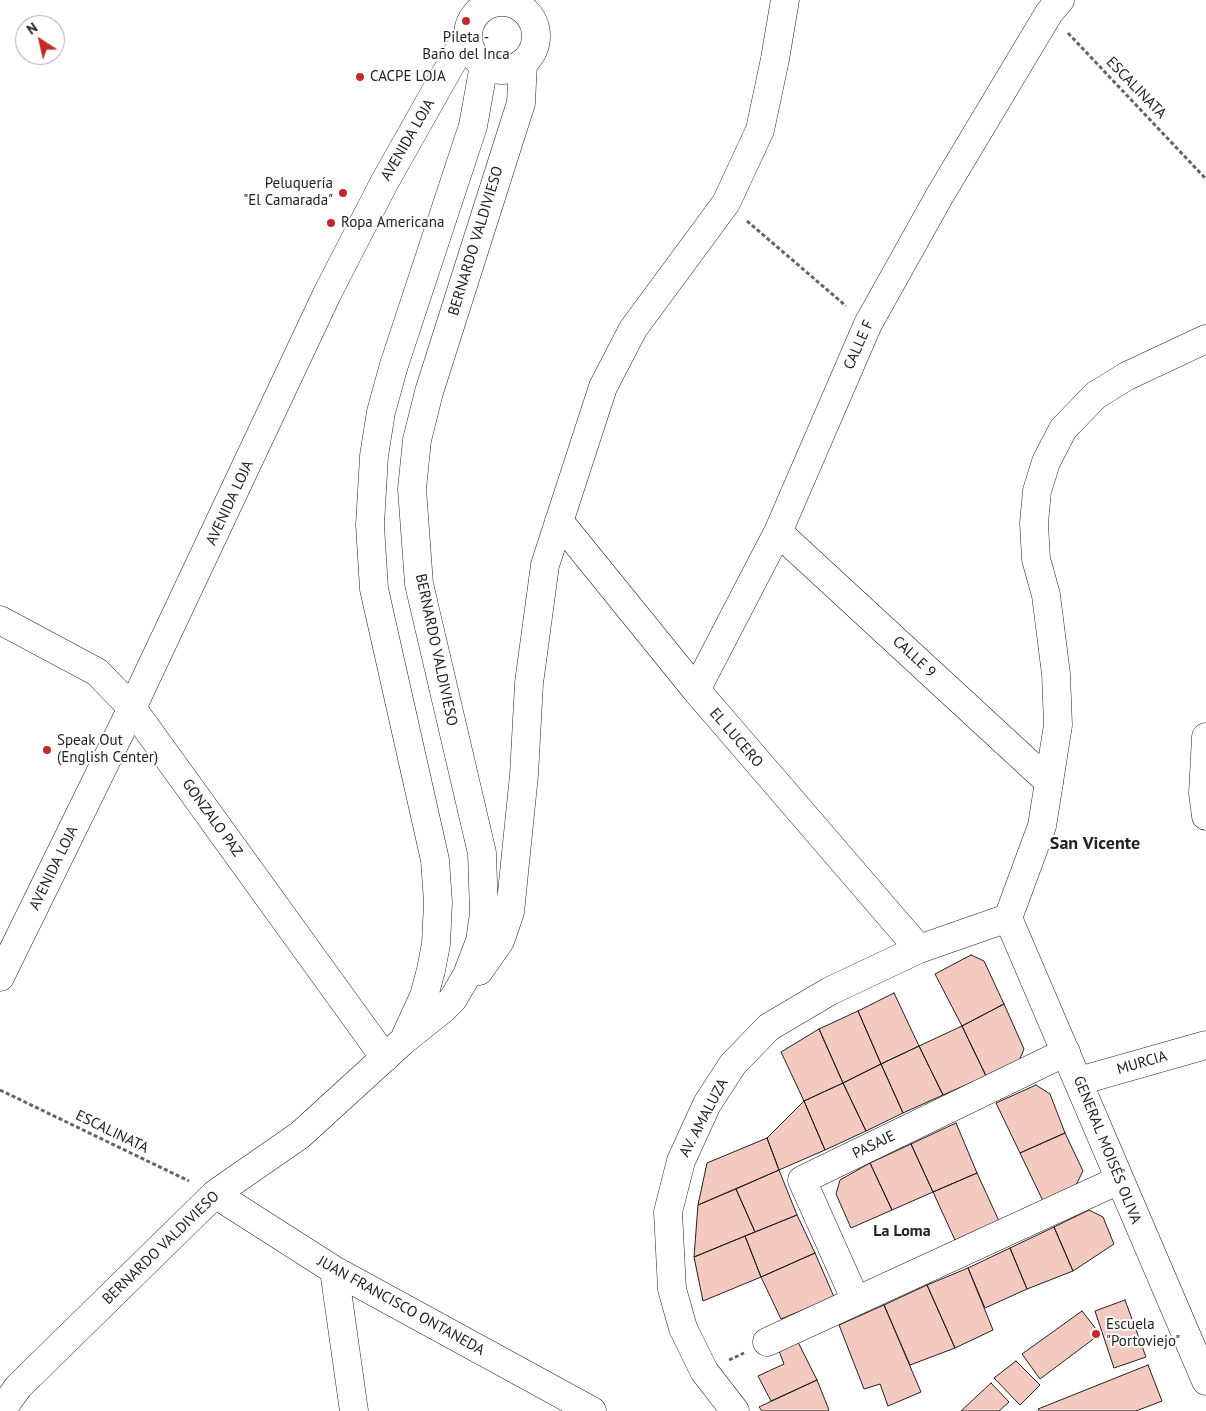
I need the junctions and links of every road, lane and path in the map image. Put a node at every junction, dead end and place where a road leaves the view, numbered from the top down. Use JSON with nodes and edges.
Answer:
{"nodes":[{"id":1,"x":785,"y":0,"type":"edge"},
{"id":2,"x":484,"y":4,"type":"edge"},
{"id":3,"x":1055,"y":7,"type":"edge"},
{"id":4,"x":534,"y":10,"type":"edge"},
{"id":5,"x":468,"y":34,"type":"junction"},
{"id":6,"x":523,"y":63,"type":"junction"},
{"id":7,"x":484,"y":65,"type":"junction"},
{"id":8,"x":1206,"y":178,"type":"edge"},
{"id":9,"x":726,"y":203,"type":"junction"},
{"id":10,"x":868,"y":324,"type":"junction"},
{"id":11,"x":1206,"y":339,"type":"edge"},
{"id":12,"x":559,"y":521,"type":"junction"},
{"id":13,"x":778,"y":532,"type":"junction"},
{"id":14,"x":0,"y":620,"type":"edge"},
{"id":15,"x":696,"y":690,"type":"junction"},
{"id":16,"x":132,"y":708,"type":"junction"},
{"id":17,"x":1206,"y":737,"type":"edge"},
{"id":18,"x":1049,"y":782,"type":"junction"},
{"id":19,"x":1206,"y":816,"type":"edge"},
{"id":20,"x":1008,"y":918,"type":"junction"},
{"id":21,"x":920,"y":949,"type":"junction"},
{"id":22,"x":0,"y":977,"type":"edge"},
{"id":23,"x":461,"y":985,"type":"junction"},
{"id":24,"x":1206,"y":1045,"type":"edge"},
{"id":25,"x":394,"y":1049,"type":"junction"},
{"id":26,"x":1066,"y":1052,"type":"junction"},
{"id":27,"x":1079,"y":1081,"type":"junction"},
{"id":28,"x":0,"y":1090,"type":"edge"},
{"id":29,"x":1119,"y":1180,"type":"junction"},
{"id":30,"x":215,"y":1194,"type":"junction"},
{"id":31,"x":334,"y":1270,"type":"junction"},
{"id":32,"x":856,"y":1301,"type":"junction"},
{"id":33,"x":767,"y":1342,"type":"joint"},
{"id":34,"x":1204,"y":1369,"type":"edge"},
{"id":35,"x":704,"y":1372,"type":"junction"},
{"id":36,"x":1,"y":1411,"type":"edge"},
{"id":37,"x":354,"y":1411,"type":"edge"},
{"id":38,"x":592,"y":1411,"type":"edge"},
{"id":39,"x":735,"y":1411,"type":"edge"}],
"edges":[{"from":1,"to":9,"type":"street"},
{"from":2,"to":4,"type":"street"},
{"from":2,"to":5,"type":"street"},
{"from":3,"to":8,"type":"path","name":"ESCALINATA"},
{"from":3,"to":10,"type":"street","name":"CALLE F"},
{"from":4,"to":6,"type":"street"},
{"from":5,"to":7,"type":"street"},
{"from":5,"to":16,"type":"street","name":"AVENIDA LOJA"},
{"from":6,"to":7,"type":"street"},
{"from":6,"to":23,"type":"street","name":"BERNARDO VALDIVIESO"},
{"from":7,"to":25,"type":"street","name":"BERNARDO VALDIVIESO"},
{"from":9,"to":10,"type":"path"},
{"from":9,"to":12,"type":"street"},
{"from":10,"to":13,"type":"street","name":"CALLE F"},
{"from":11,"to":18,"type":"street"},
{"from":12,"to":15,"type":"street","name":"EL LUCERO"},
{"from":12,"to":23,"type":"street"},
{"from":13,"to":15,"type":"street","name":"CALLE F"},
{"from":13,"to":18,"type":"street","name":"CALLE 9"},
{"from":14,"to":16,"type":"street","name":"GONZALO PAZ"},
{"from":15,"to":21,"type":"street","name":"EL LUCERO"},
{"from":16,"to":22,"type":"street","name":"AVENIDA LOJA"},
{"from":16,"to":25,"type":"street","name":"GONZALO PAZ"},
{"from":17,"to":19,"type":"street"},
{"from":18,"to":20,"type":"street"},
{"from":20,"to":21,"type":"street","name":"AV. AMALUZA"},
{"from":20,"to":26,"type":"street","name":"GENERAL MOISÉS OLIVA"},
{"from":21,"to":35,"type":"street","name":"AV. AMALUZA"},
{"from":23,"to":25,"type":"street","name":"BERNARDO VALDIVIESO"},
{"from":24,"to":27,"type":"street","name":"MURCIA"},
{"from":25,"to":30,"type":"street","name":"BERNARDO VALDIVIESO"},
{"from":26,"to":27,"type":"street","name":"GENERAL MOISÉS OLIVA"},
{"from":26,"to":32,"type":"street","name":"PASAJE"},
{"from":27,"to":29,"type":"street","name":"GENERAL MOISÉS OLIVA"},
{"from":28,"to":30,"type":"path","name":"ESCALINATA"},
{"from":29,"to":32,"type":"street"},
{"from":29,"to":34,"type":"street","name":"GENERAL MOISÉS OLIVA"},
{"from":30,"to":31,"type":"street","name":"JUAN FRANCISCO ONTANEDA"},
{"from":30,"to":36,"type":"street","name":"BERNARDO VALDIVIESO"},
{"from":31,"to":37,"type":"street"},
{"from":31,"to":38,"type":"street","name":"JUAN FRANCISCO ONTANEDA"},
{"from":32,"to":33,"type":"street"},
{"from":33,"to":35,"type":"path"},
{"from":35,"to":39,"type":"street","name":"AV. AMALUZA"}]}
